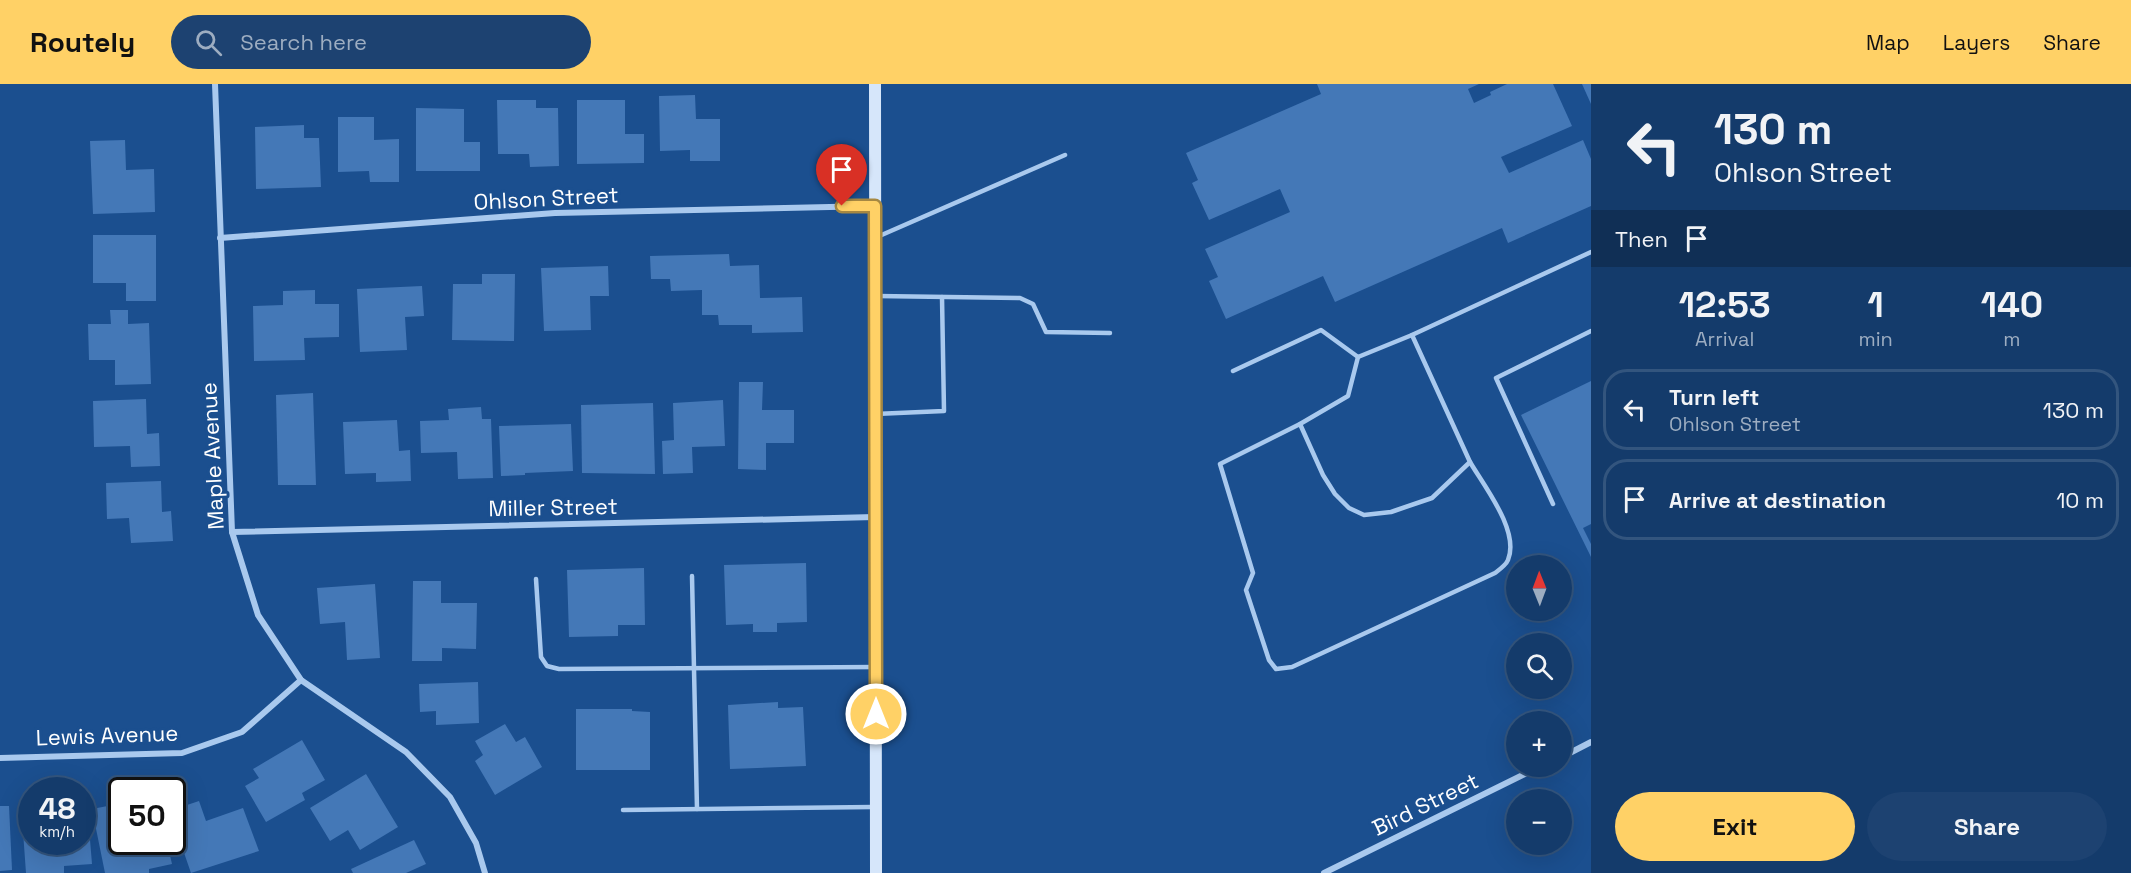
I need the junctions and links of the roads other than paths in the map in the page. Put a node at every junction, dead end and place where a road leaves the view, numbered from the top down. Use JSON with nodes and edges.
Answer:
{"nodes":[{"id":1,"x":215,"y":84,"type":"edge"},
{"id":2,"x":875,"y":84,"type":"edge"},
{"id":3,"x":1065,"y":155,"type":"dead end"},
{"id":4,"x":875,"y":206,"type":"junction"},
{"id":5,"x":220,"y":238,"type":"junction"},
{"id":6,"x":875,"y":238,"type":"junction"},
{"id":7,"x":1591,"y":252,"type":"edge"},
{"id":8,"x":875,"y":296,"type":"junction"},
{"id":9,"x":942,"y":297,"type":"junction"},
{"id":10,"x":1591,"y":331,"type":"edge"},
{"id":11,"x":1110,"y":333,"type":"dead end"},
{"id":12,"x":1413,"y":335,"type":"junction"},
{"id":13,"x":1358,"y":357,"type":"junction"},
{"id":14,"x":1233,"y":371,"type":"dead end"},
{"id":15,"x":875,"y":414,"type":"junction"},
{"id":16,"x":1300,"y":424,"type":"junction"},
{"id":17,"x":1470,"y":462,"type":"junction"},
{"id":18,"x":1553,"y":504,"type":"dead end"},
{"id":19,"x":875,"y":517,"type":"junction"},
{"id":20,"x":232,"y":532,"type":"junction"},
{"id":21,"x":692,"y":576,"type":"dead end"},
{"id":22,"x":536,"y":579,"type":"dead end"},
{"id":23,"x":876,"y":667,"type":"junction"},
{"id":24,"x":694,"y":669,"type":"junction"},
{"id":25,"x":301,"y":680,"type":"junction"},
{"id":26,"x":1591,"y":742,"type":"edge"},
{"id":27,"x":1572,"y":752,"type":"edge"},
{"id":28,"x":0,"y":758,"type":"edge"},
{"id":29,"x":1519,"y":777,"type":"edge"},
{"id":30,"x":876,"y":807,"type":"junction"},
{"id":31,"x":697,"y":809,"type":"junction"},
{"id":32,"x":623,"y":810,"type":"dead end"},
{"id":33,"x":484,"y":873,"type":"edge"},
{"id":34,"x":876,"y":873,"type":"edge"},
{"id":35,"x":1324,"y":873,"type":"edge"}],
"edges":[{"from":1,"to":5,"type":"street","name":"Maple Avenue"},
{"from":2,"to":4,"type":"main road"},
{"from":3,"to":6,"type":"lane"},
{"from":4,"to":5,"type":"street","name":"Ohlson Street"},
{"from":4,"to":6,"type":"main road"},
{"from":5,"to":20,"type":"street","name":"Maple Avenue"},
{"from":6,"to":8,"type":"main road"},
{"from":7,"to":12,"type":"lane"},
{"from":8,"to":9,"type":"lane"},
{"from":8,"to":15,"type":"main road"},
{"from":9,"to":11,"type":"lane"},
{"from":9,"to":15,"type":"lane"},
{"from":10,"to":18,"type":"lane"},
{"from":12,"to":13,"type":"lane"},
{"from":12,"to":17,"type":"lane"},
{"from":13,"to":14,"type":"lane"},
{"from":13,"to":16,"type":"lane"},
{"from":15,"to":19,"type":"main road"},
{"from":16,"to":17,"type":"lane"},
{"from":16,"to":17,"type":"lane"},
{"from":19,"to":20,"type":"street","name":"Miller Street"},
{"from":19,"to":23,"type":"main road"},
{"from":20,"to":25,"type":"street","name":"Maple Avenue"},
{"from":21,"to":24,"type":"lane"},
{"from":22,"to":24,"type":"lane"},
{"from":23,"to":24,"type":"lane"},
{"from":23,"to":30,"type":"main road"},
{"from":24,"to":31,"type":"lane"},
{"from":25,"to":28,"type":"street","name":"Lewis Avenue"},
{"from":25,"to":33,"type":"street","name":"Maple Avenue"},
{"from":26,"to":27,"type":"street"},
{"from":29,"to":35,"type":"street","name":"Bird Street"},
{"from":30,"to":31,"type":"lane"},
{"from":30,"to":34,"type":"main road"},
{"from":31,"to":32,"type":"lane"}]}
